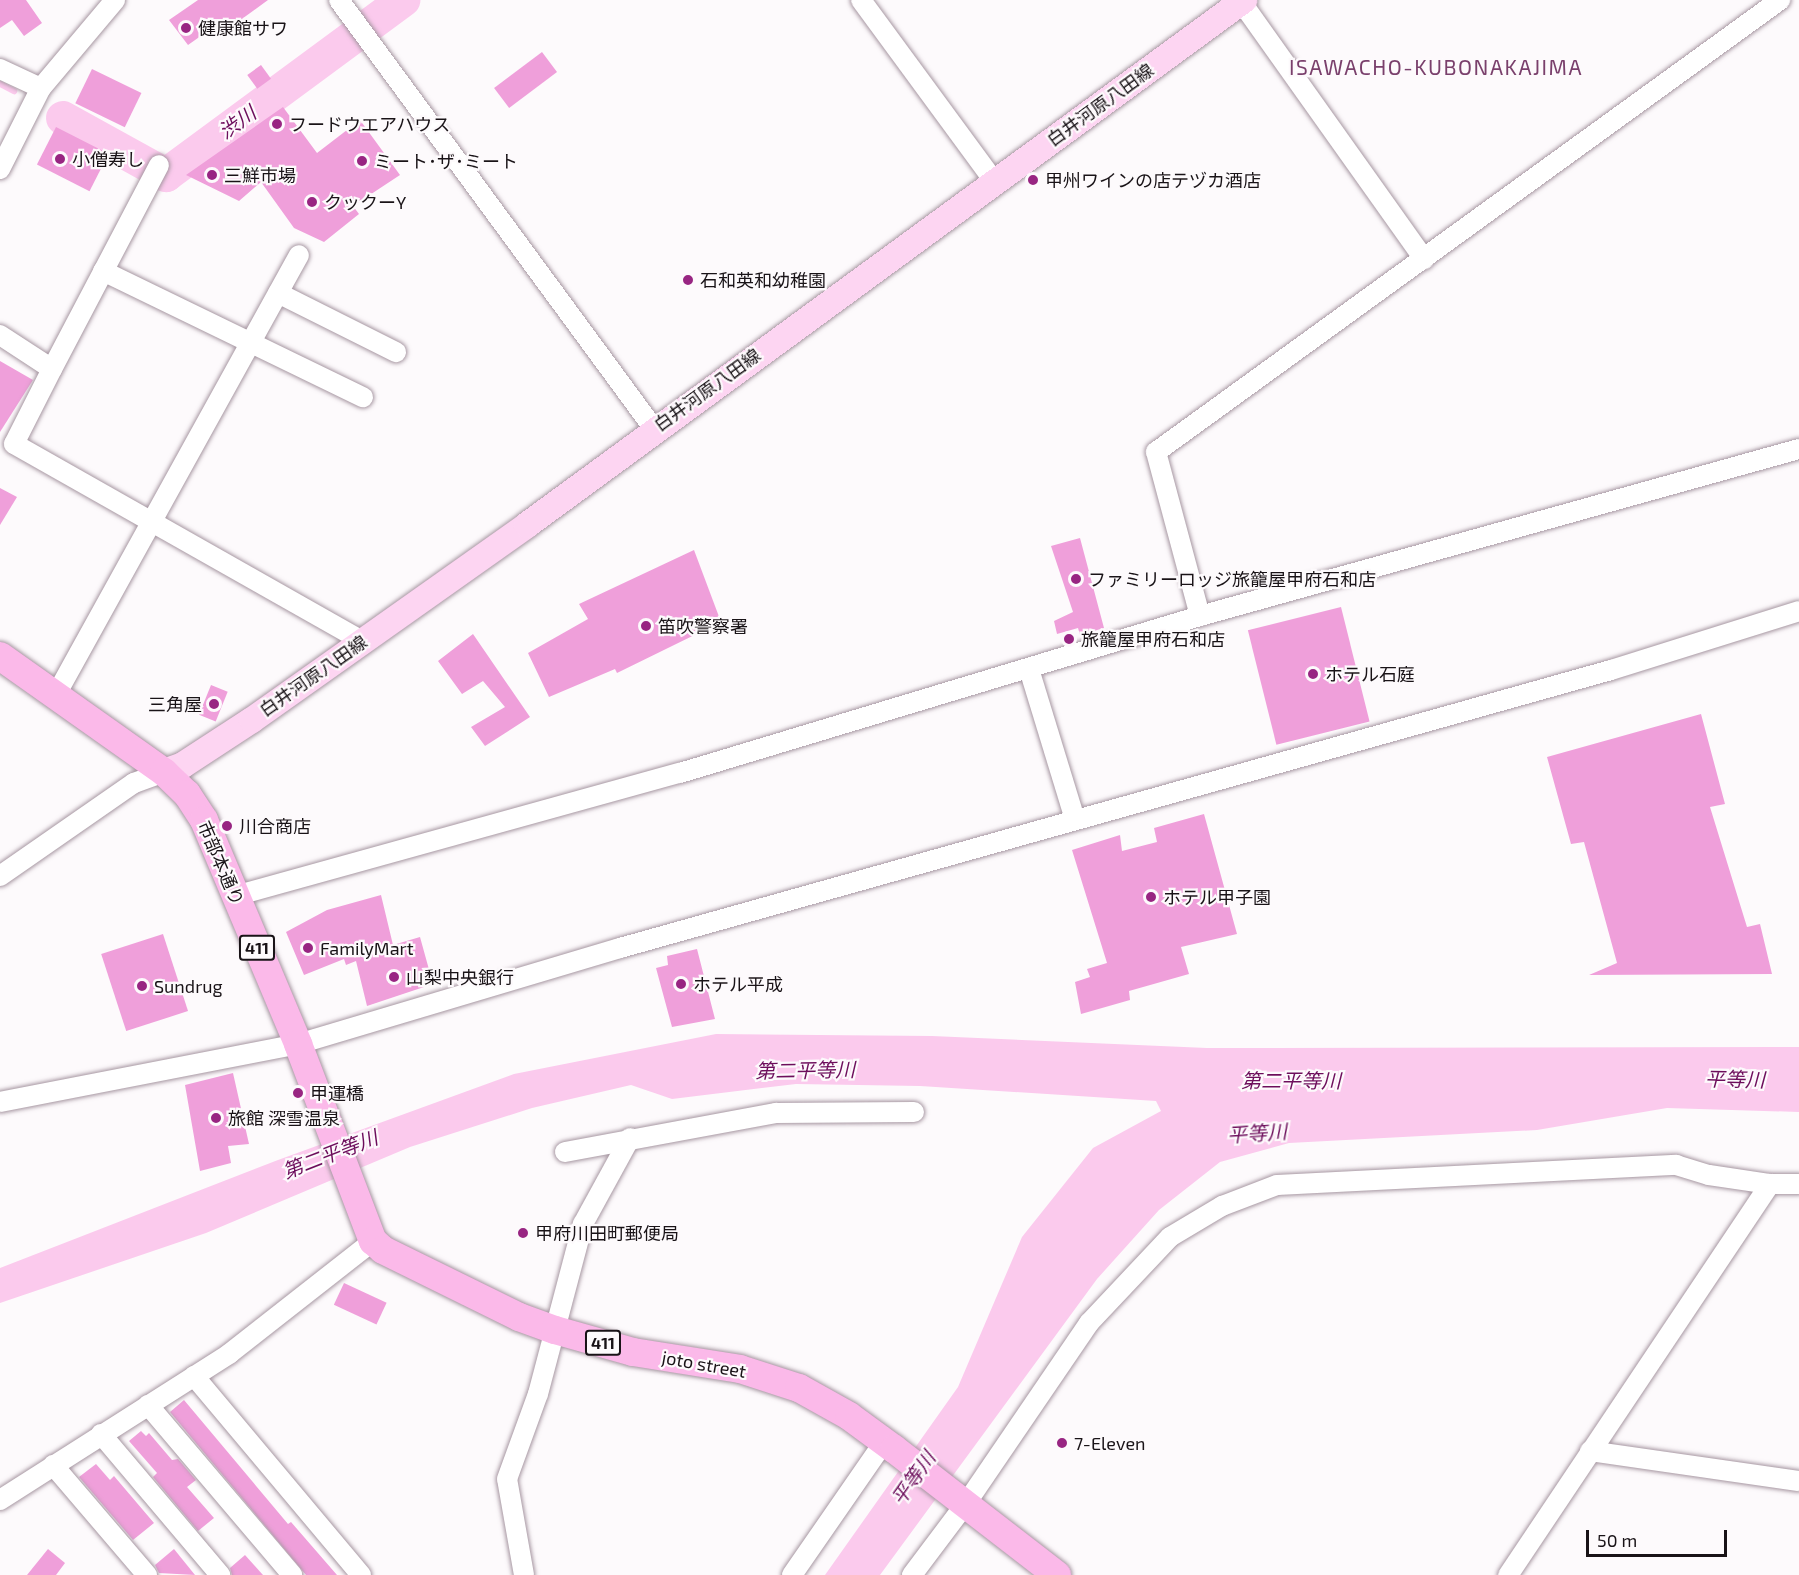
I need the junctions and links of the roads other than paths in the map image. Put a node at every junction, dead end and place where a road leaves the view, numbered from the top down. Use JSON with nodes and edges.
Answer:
{"nodes":[{"id":1,"x":115,"y":0,"type":"edge"},
{"id":2,"x":339,"y":0,"type":"edge"},
{"id":3,"x":861,"y":0,"type":"edge"},
{"id":4,"x":1780,"y":0,"type":"edge"},
{"id":5,"x":1242,"y":1,"type":"edge"},
{"id":6,"x":0,"y":69,"type":"edge"},
{"id":7,"x":41,"y":88,"type":"junction"},
{"id":8,"x":158,"y":168,"type":"dead end"},
{"id":9,"x":0,"y":169,"type":"edge"},
{"id":10,"x":994,"y":181,"type":"junction"},
{"id":11,"x":299,"y":255,"type":"dead end"},
{"id":12,"x":1424,"y":259,"type":"junction"},
{"id":13,"x":103,"y":271,"type":"junction"},
{"id":14,"x":278,"y":293,"type":"junction"},
{"id":15,"x":0,"y":335,"type":"edge"},
{"id":16,"x":251,"y":344,"type":"junction"},
{"id":17,"x":396,"y":352,"type":"dead end"},
{"id":18,"x":52,"y":369,"type":"junction"},
{"id":19,"x":363,"y":397,"type":"dead end"},
{"id":20,"x":654,"y":429,"type":"junction"},
{"id":21,"x":1799,"y":449,"type":"edge"},
{"id":22,"x":155,"y":521,"type":"junction"},
{"id":23,"x":1799,"y":611,"type":"edge"},
{"id":24,"x":1200,"y":616,"type":"junction"},
{"id":25,"x":362,"y":641,"type":"junction"},
{"id":26,"x":0,"y":656,"type":"edge"},
{"id":27,"x":1029,"y":669,"type":"junction"},
{"id":28,"x":57,"y":693,"type":"junction"},
{"id":29,"x":164,"y":772,"type":"junction"},
{"id":30,"x":1075,"y":819,"type":"junction"},
{"id":31,"x":0,"y":876,"type":"edge"},
{"id":32,"x":235,"y":896,"type":"junction"},
{"id":33,"x":298,"y":1044,"type":"junction"},
{"id":34,"x":0,"y":1102,"type":"edge"},
{"id":35,"x":914,"y":1112,"type":"dead end"},
{"id":36,"x":630,"y":1138,"type":"junction"},
{"id":37,"x":565,"y":1152,"type":"dead end"},
{"id":38,"x":1770,"y":1184,"type":"junction"},
{"id":39,"x":1799,"y":1184,"type":"edge"},
{"id":40,"x":373,"y":1241,"type":"junction"},
{"id":41,"x":555,"y":1330,"type":"junction"},
{"id":42,"x":194,"y":1376,"type":"junction"},
{"id":43,"x":148,"y":1405,"type":"junction"},
{"id":44,"x":101,"y":1434,"type":"junction"},
{"id":45,"x":889,"y":1445,"type":"junction"},
{"id":46,"x":1590,"y":1451,"type":"junction"},
{"id":47,"x":53,"y":1465,"type":"junction"},
{"id":48,"x":1799,"y":1481,"type":"edge"},
{"id":49,"x":963,"y":1499,"type":"junction"},
{"id":50,"x":0,"y":1500,"type":"edge"},
{"id":51,"x":147,"y":1575,"type":"edge"},
{"id":52,"x":220,"y":1575,"type":"edge"},
{"id":53,"x":292,"y":1575,"type":"edge"},
{"id":54,"x":361,"y":1575,"type":"edge"},
{"id":55,"x":524,"y":1575,"type":"edge"},
{"id":56,"x":792,"y":1575,"type":"edge"},
{"id":57,"x":912,"y":1575,"type":"edge"},
{"id":58,"x":1057,"y":1575,"type":"edge"},
{"id":59,"x":1508,"y":1575,"type":"edge"}],
"edges":[{"from":1,"to":7,"type":"street"},
{"from":2,"to":20,"type":"street"},
{"from":3,"to":10,"type":"street"},
{"from":4,"to":12,"type":"street"},
{"from":5,"to":10,"type":"main road","name":"白井河原八田線"},
{"from":5,"to":12,"type":"street"},
{"from":6,"to":7,"type":"street"},
{"from":7,"to":9,"type":"street"},
{"from":8,"to":13,"type":"street"},
{"from":10,"to":20,"type":"main road","name":"白井河原八田線"},
{"from":11,"to":14,"type":"street"},
{"from":12,"to":24,"type":"street"},
{"from":13,"to":16,"type":"street"},
{"from":13,"to":18,"type":"street"},
{"from":14,"to":16,"type":"street"},
{"from":14,"to":17,"type":"street"},
{"from":15,"to":18,"type":"street"},
{"from":16,"to":19,"type":"street"},
{"from":16,"to":22,"type":"street"},
{"from":18,"to":22,"type":"street"},
{"from":20,"to":25,"type":"main road","name":"白井河原八田線"},
{"from":21,"to":24,"type":"street"},
{"from":22,"to":25,"type":"street"},
{"from":22,"to":28,"type":"street"},
{"from":23,"to":30,"type":"street"},
{"from":24,"to":27,"type":"street"},
{"from":25,"to":29,"type":"main road","name":"白井河原八田線"},
{"from":26,"to":28,"type":"highway","name":"市部本通り","number":"411"},
{"from":27,"to":30,"type":"street"},
{"from":27,"to":32,"type":"street"},
{"from":28,"to":29,"type":"highway","name":"市部本通り","number":"411"},
{"from":29,"to":31,"type":"street"},
{"from":29,"to":32,"type":"highway","name":"市部本通り","number":"411"},
{"from":30,"to":33,"type":"street"},
{"from":32,"to":33,"type":"highway","name":"市部本通り","number":"411"},
{"from":33,"to":34,"type":"street"},
{"from":33,"to":40,"type":"highway","name":"市部本通り","number":"411"},
{"from":35,"to":36,"type":"street"},
{"from":36,"to":37,"type":"street"},
{"from":36,"to":41,"type":"street"},
{"from":38,"to":39,"type":"street"},
{"from":38,"to":46,"type":"street"},
{"from":38,"to":49,"type":"street"},
{"from":40,"to":41,"type":"highway","name":"joto street","number":"411"},
{"from":40,"to":42,"type":"street"},
{"from":41,"to":45,"type":"highway","name":"joto street","number":"411"},
{"from":41,"to":55,"type":"street"},
{"from":42,"to":43,"type":"street"},
{"from":42,"to":54,"type":"street"},
{"from":43,"to":44,"type":"street"},
{"from":43,"to":53,"type":"street"},
{"from":44,"to":47,"type":"street"},
{"from":44,"to":52,"type":"street"},
{"from":45,"to":49,"type":"highway","name":"joto street","number":"411"},
{"from":45,"to":56,"type":"street"},
{"from":46,"to":48,"type":"street"},
{"from":46,"to":59,"type":"street"},
{"from":47,"to":50,"type":"street"},
{"from":47,"to":51,"type":"street"},
{"from":49,"to":57,"type":"street"},
{"from":49,"to":58,"type":"highway","name":"joto street","number":"411"}]}
